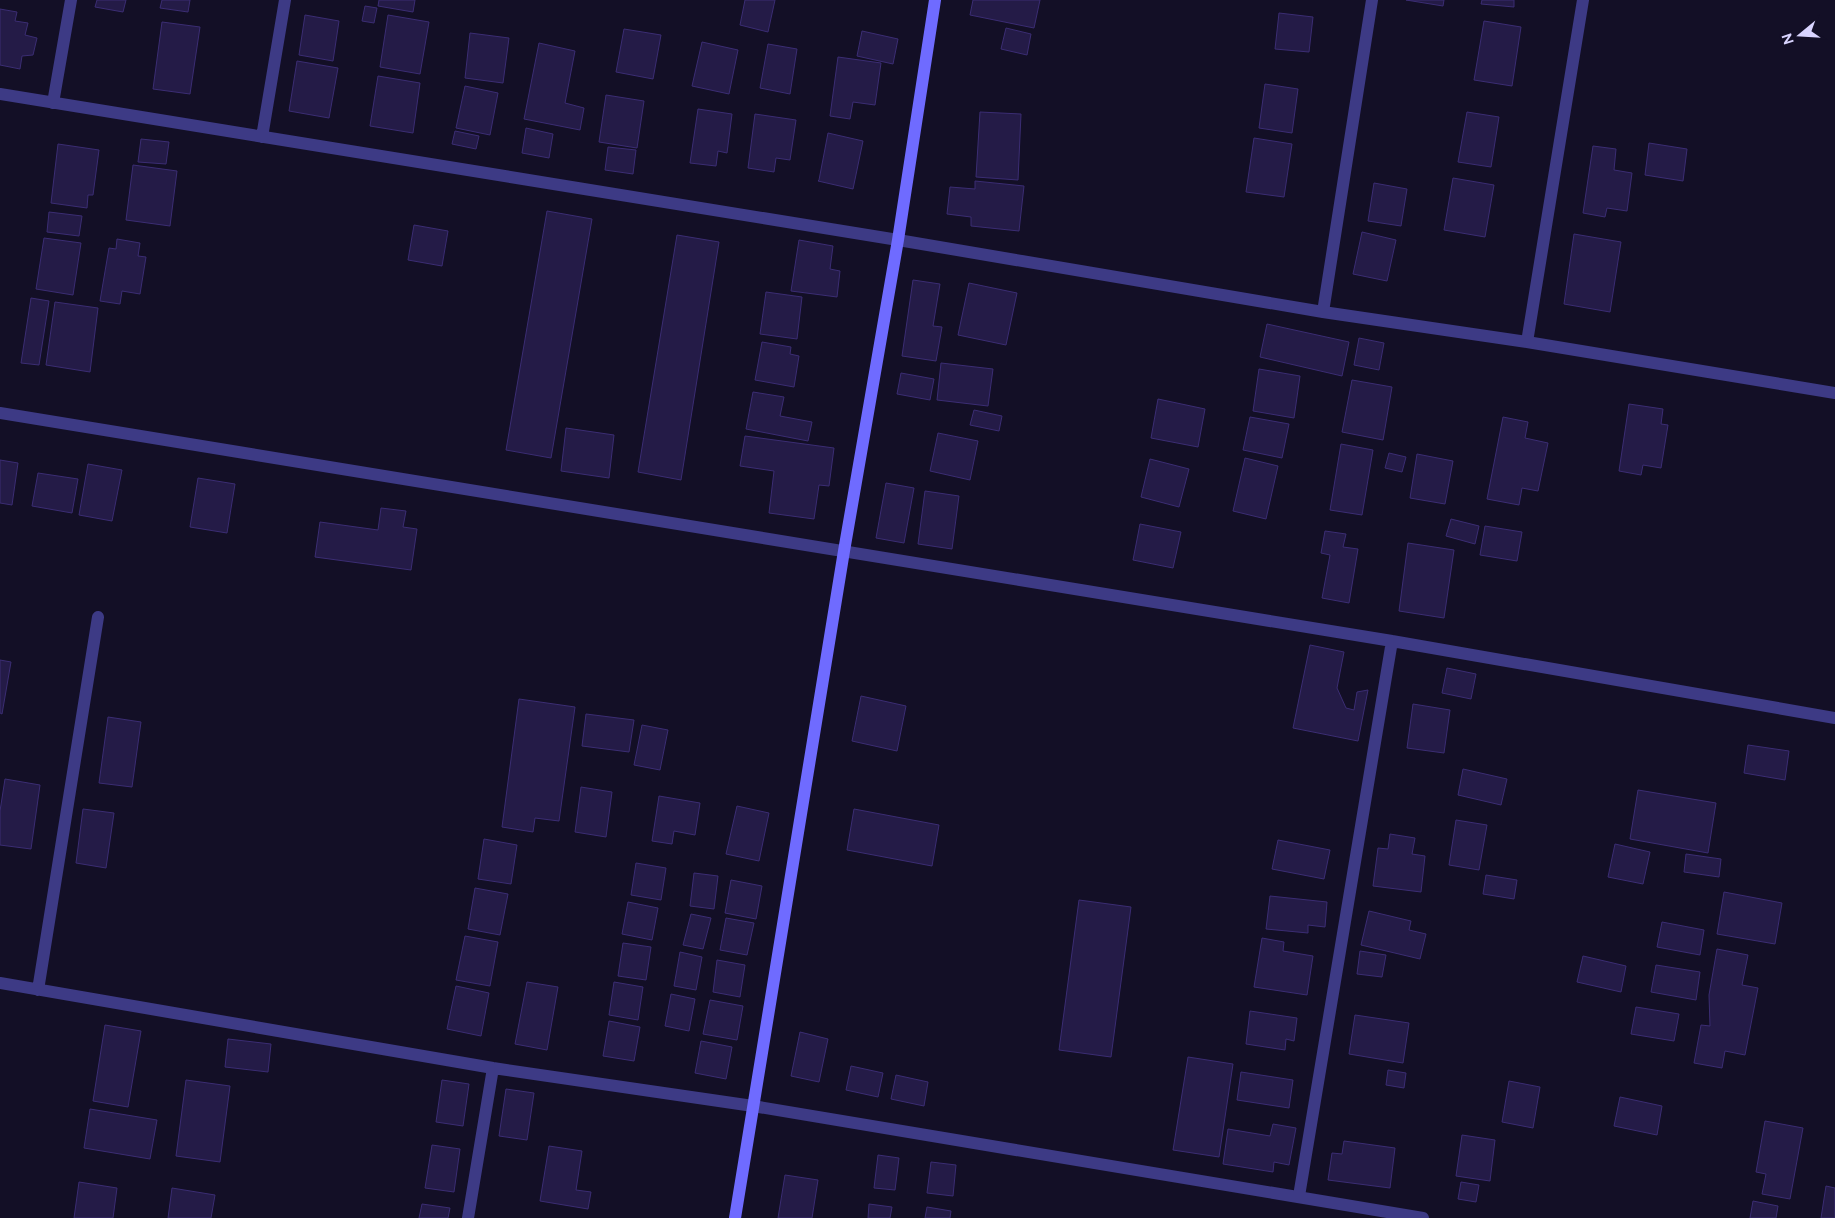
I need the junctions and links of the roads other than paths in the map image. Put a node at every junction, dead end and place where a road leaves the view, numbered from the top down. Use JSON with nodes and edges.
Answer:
{"nodes":[{"id":1,"x":71,"y":0,"type":"edge"},
{"id":2,"x":285,"y":0,"type":"edge"},
{"id":3,"x":934,"y":0,"type":"edge"},
{"id":4,"x":1372,"y":0,"type":"edge"},
{"id":5,"x":1583,"y":0,"type":"edge"},
{"id":6,"x":0,"y":94,"type":"edge"},
{"id":7,"x":53,"y":103,"type":"junction"},
{"id":8,"x":262,"y":137,"type":"junction"},
{"id":9,"x":898,"y":240,"type":"junction"},
{"id":10,"x":1322,"y":312,"type":"junction"},
{"id":11,"x":1527,"y":342,"type":"junction"},
{"id":12,"x":1835,"y":393,"type":"edge"},
{"id":13,"x":0,"y":413,"type":"edge"},
{"id":14,"x":844,"y":552,"type":"junction"},
{"id":15,"x":98,"y":617,"type":"dead end"},
{"id":16,"x":1392,"y":641,"type":"junction"},
{"id":17,"x":1835,"y":718,"type":"edge"},
{"id":18,"x":0,"y":983,"type":"edge"},
{"id":19,"x":38,"y":990,"type":"junction"},
{"id":20,"x":493,"y":1068,"type":"junction"},
{"id":21,"x":753,"y":1106,"type":"junction"},
{"id":22,"x":1299,"y":1196,"type":"junction"},
{"id":23,"x":1367,"y":1213,"type":"edge"},
{"id":24,"x":468,"y":1218,"type":"edge"},
{"id":25,"x":736,"y":1218,"type":"edge"},
{"id":26,"x":1422,"y":1218,"type":"edge"}],
"edges":[{"from":1,"to":7,"type":"street"},
{"from":2,"to":8,"type":"street"},
{"from":3,"to":9,"type":"street"},
{"from":4,"to":10,"type":"street"},
{"from":5,"to":11,"type":"street"},
{"from":6,"to":7,"type":"street"},
{"from":7,"to":8,"type":"street"},
{"from":8,"to":9,"type":"street"},
{"from":9,"to":10,"type":"street"},
{"from":9,"to":14,"type":"street"},
{"from":10,"to":11,"type":"street"},
{"from":11,"to":12,"type":"street"},
{"from":13,"to":14,"type":"street"},
{"from":14,"to":16,"type":"street"},
{"from":14,"to":21,"type":"street"},
{"from":15,"to":19,"type":"street"},
{"from":16,"to":17,"type":"street"},
{"from":16,"to":22,"type":"street"},
{"from":18,"to":19,"type":"street"},
{"from":19,"to":20,"type":"street"},
{"from":20,"to":21,"type":"street"},
{"from":20,"to":24,"type":"street"},
{"from":21,"to":22,"type":"street"},
{"from":21,"to":25,"type":"street"},
{"from":22,"to":23,"type":"street"},
{"from":23,"to":26,"type":"street"}]}
